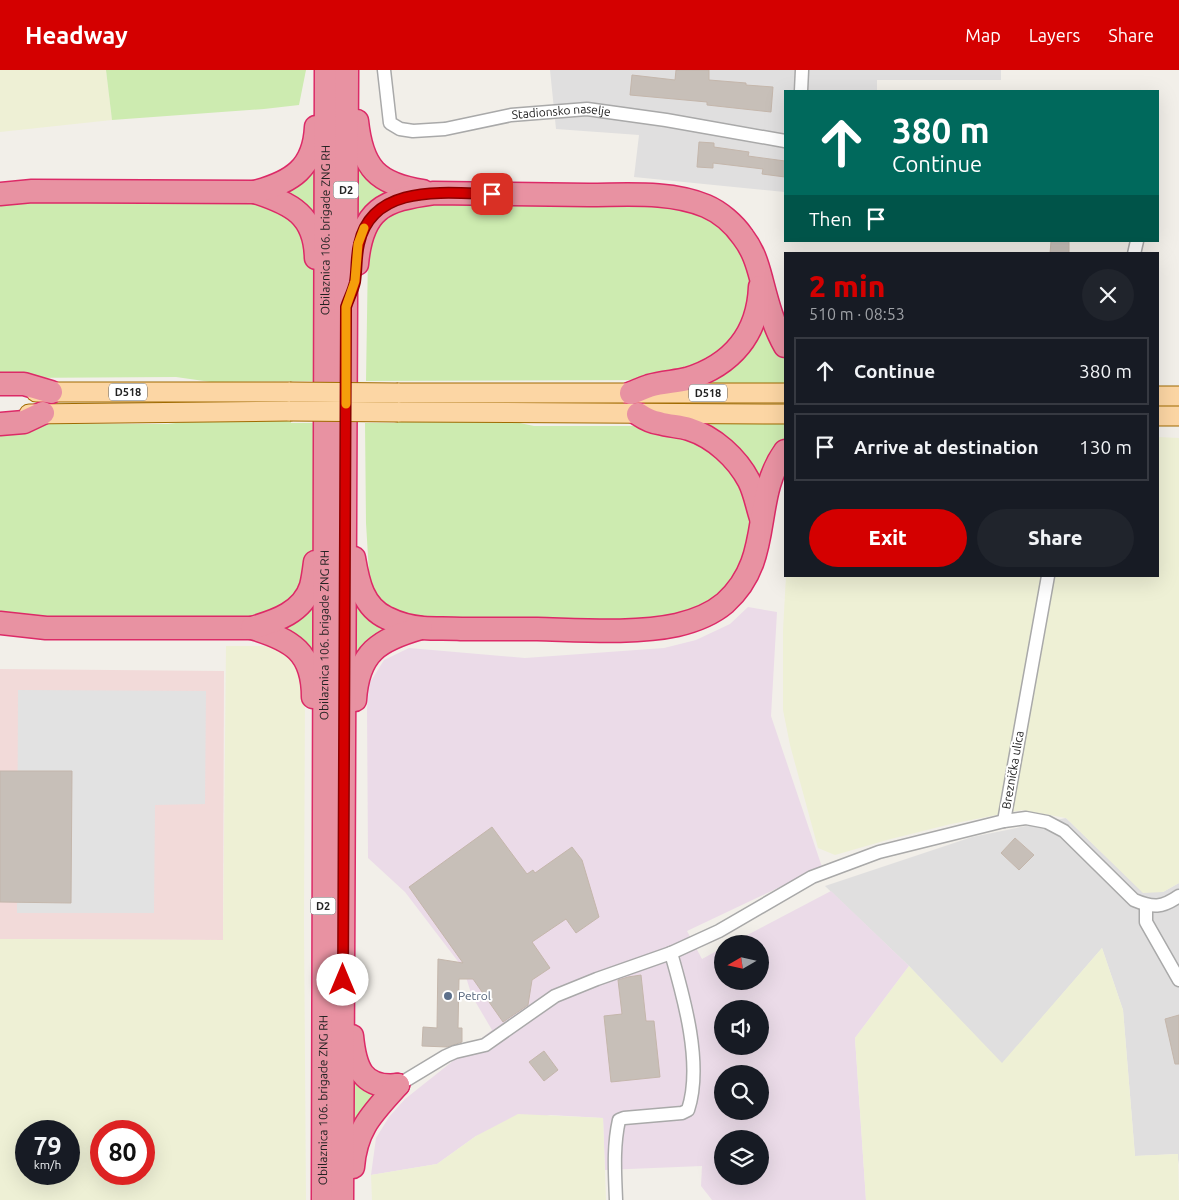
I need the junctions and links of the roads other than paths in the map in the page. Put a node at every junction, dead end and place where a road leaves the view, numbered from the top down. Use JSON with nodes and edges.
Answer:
{"nodes":[{"id":1,"x":384,"y":70,"type":"edge"},
{"id":2,"x":802,"y":70,"type":"edge"},
{"id":3,"x":336,"y":73,"type":"edge"},
{"id":4,"x":801,"y":90,"type":"edge"},
{"id":5,"x":784,"y":141,"type":"edge"},
{"id":6,"x":255,"y":192,"type":"junction"},
{"id":7,"x":434,"y":193,"type":"junction"},
{"id":8,"x":0,"y":194,"type":"edge"},
{"id":9,"x":761,"y":278,"type":"junction"},
{"id":10,"x":336,"y":305,"type":"junction"},
{"id":11,"x":784,"y":344,"type":"edge"},
{"id":12,"x":0,"y":384,"type":"edge"},
{"id":13,"x":51,"y":392,"type":"junction"},
{"id":14,"x":784,"y":393,"type":"edge"},
{"id":15,"x":0,"y":394,"type":"edge"},
{"id":16,"x":1159,"y":396,"type":"edge"},
{"id":17,"x":1179,"y":396,"type":"edge"},
{"id":18,"x":634,"y":403,"type":"junction"},
{"id":19,"x":43,"y":413,"type":"junction"},
{"id":20,"x":784,"y":414,"type":"edge"},
{"id":21,"x":0,"y":415,"type":"edge"},
{"id":22,"x":1159,"y":416,"type":"edge"},
{"id":23,"x":1179,"y":416,"type":"edge"},
{"id":24,"x":0,"y":424,"type":"edge"},
{"id":25,"x":784,"y":452,"type":"edge"},
{"id":26,"x":335,"y":520,"type":"junction"},
{"id":27,"x":762,"y":522,"type":"junction"},
{"id":28,"x":1048,"y":577,"type":"edge"},
{"id":29,"x":0,"y":623,"type":"edge"},
{"id":30,"x":252,"y":628,"type":"junction"},
{"id":31,"x":422,"y":628,"type":"junction"},
{"id":32,"x":334,"y":745,"type":"junction"},
{"id":33,"x":1004,"y":821,"type":"junction"},
{"id":34,"x":1179,"y":896,"type":"edge"},
{"id":35,"x":1146,"y":905,"type":"junction"},
{"id":36,"x":671,"y":953,"type":"junction"},
{"id":37,"x":343,"y":980,"type":"junction"},
{"id":38,"x":1179,"y":980,"type":"edge"},
{"id":39,"x":398,"y":1085,"type":"junction"},
{"id":40,"x":322,"y":1200,"type":"edge"},
{"id":41,"x":342,"y":1200,"type":"edge"},
{"id":42,"x":351,"y":1200,"type":"edge"},
{"id":43,"x":616,"y":1200,"type":"edge"}],
"edges":[{"from":1,"to":5,"type":"street","name":"Stadionsko naselje"},
{"from":2,"to":4,"type":"street"},
{"from":3,"to":6,"type":"highway"},
{"from":3,"to":7,"type":"highway"},
{"from":3,"to":10,"type":"highway","name":"Obilaznica 106. brigade ZNG RH","number":"D2"},
{"from":6,"to":8,"type":"highway"},
{"from":6,"to":10,"type":"highway"},
{"from":7,"to":9,"type":"highway"},
{"from":7,"to":10,"type":"highway"},
{"from":9,"to":11,"type":"highway"},
{"from":9,"to":18,"type":"highway"},
{"from":10,"to":26,"type":"highway","name":"Obilaznica 106. brigade ZNG RH","number":"D2"},
{"from":12,"to":13,"type":"highway"},
{"from":13,"to":15,"type":"main road","number":"D518"},
{"from":13,"to":18,"type":"main road","number":"D518","bridge":true},
{"from":14,"to":18,"type":"main road","number":"D518"},
{"from":16,"to":17,"type":"main road"},
{"from":18,"to":19,"type":"main road","number":"D518","bridge":true},
{"from":18,"to":20,"type":"main road","number":"D518"},
{"from":18,"to":27,"type":"highway"},
{"from":19,"to":21,"type":"main road","number":"D518"},
{"from":19,"to":24,"type":"highway"},
{"from":22,"to":23,"type":"main road"},
{"from":25,"to":27,"type":"highway"},
{"from":26,"to":30,"type":"highway"},
{"from":26,"to":31,"type":"highway"},
{"from":26,"to":32,"type":"highway","name":"Obilaznica 106. brigade ZNG RH","number":"D2"},
{"from":27,"to":31,"type":"highway"},
{"from":28,"to":33,"type":"street","name":"Breznička ulica"},
{"from":29,"to":30,"type":"highway"},
{"from":30,"to":32,"type":"highway"},
{"from":31,"to":32,"type":"highway"},
{"from":32,"to":37,"type":"highway","name":"Obilaznica 106. brigade ZNG RH","number":"D2"},
{"from":32,"to":40,"type":"highway","name":"Obilaznica 106. brigade ZNG RH","number":"D2"},
{"from":33,"to":35,"type":"street","name":"Breznička ulica"},
{"from":33,"to":36,"type":"street"},
{"from":34,"to":35,"type":"street"},
{"from":35,"to":38,"type":"street"},
{"from":36,"to":39,"type":"street"},
{"from":36,"to":43,"type":"street"},
{"from":37,"to":39,"type":"highway"},
{"from":37,"to":41,"type":"highway","name":"Obilaznica 106. brigade ZNG RH","number":"D2"},
{"from":39,"to":42,"type":"highway"}]}
